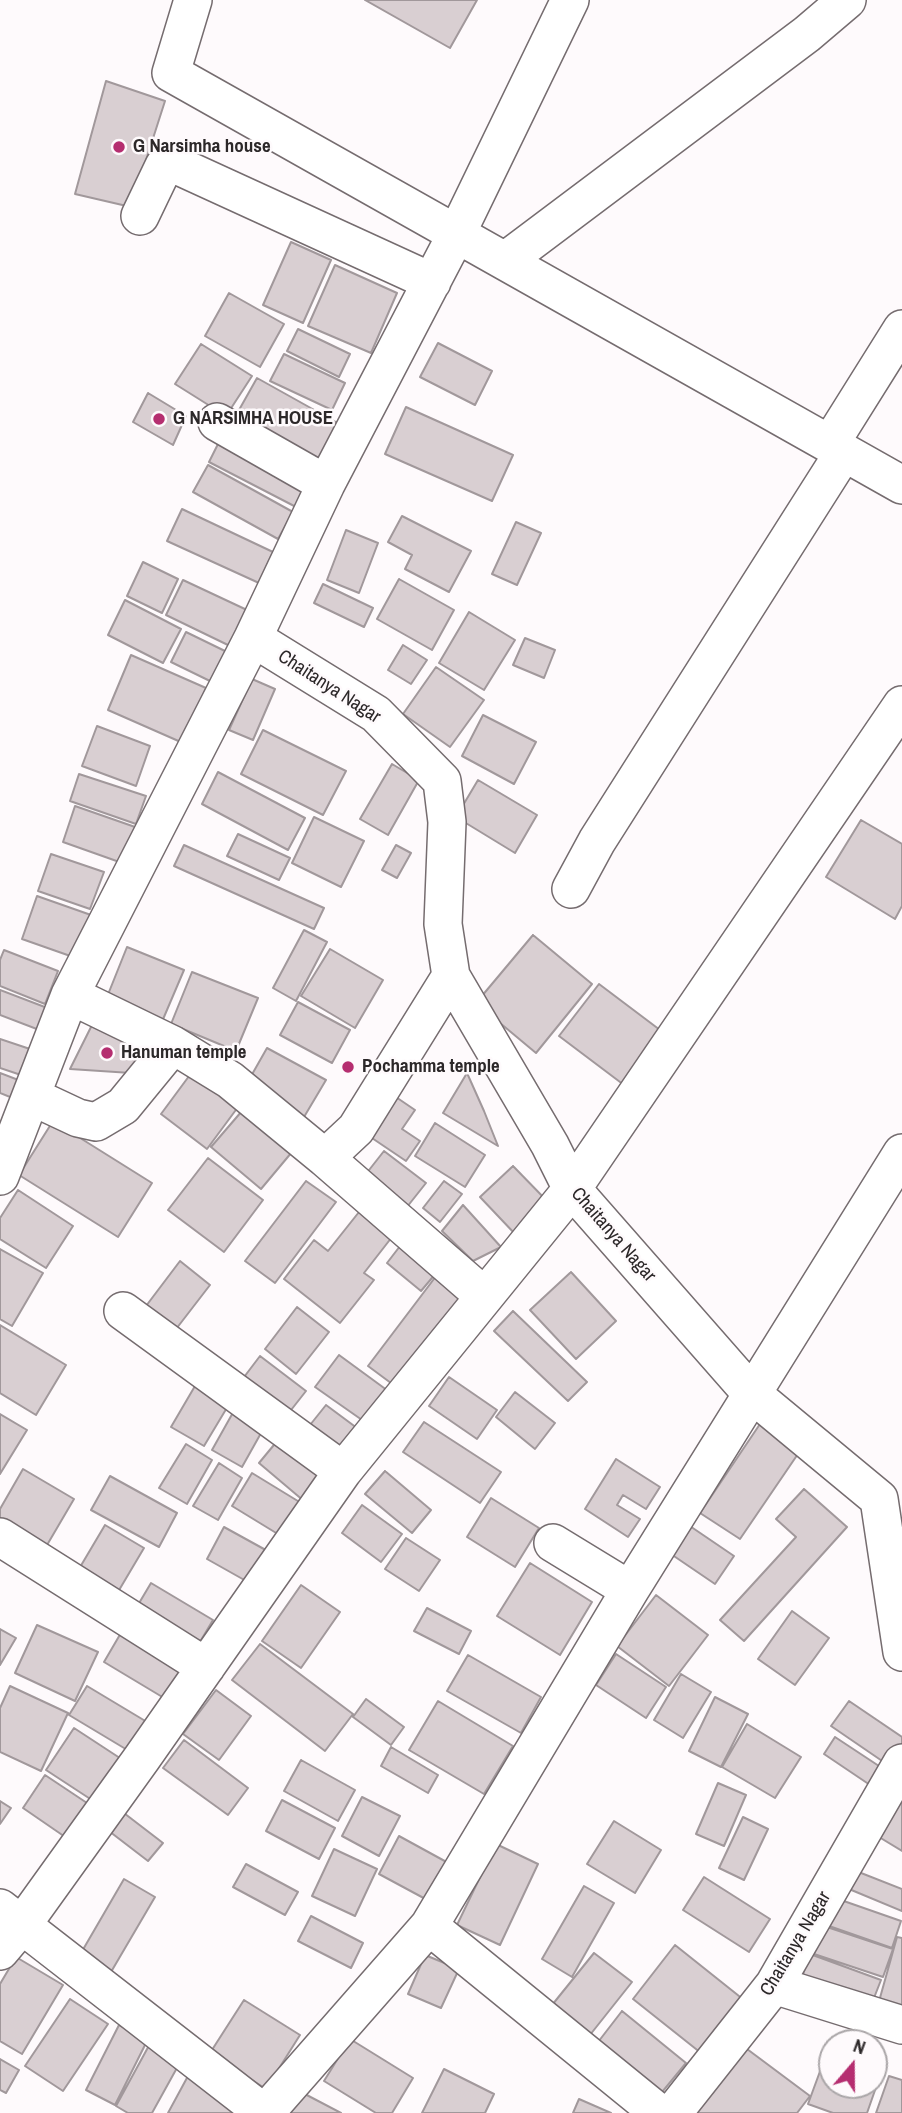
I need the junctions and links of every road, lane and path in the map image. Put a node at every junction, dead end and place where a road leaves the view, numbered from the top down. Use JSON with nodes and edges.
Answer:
{"nodes":[{"id":1,"x":193,"y":0,"type":"edge"},
{"id":2,"x":570,"y":0,"type":"edge"},
{"id":3,"x":847,"y":0,"type":"edge"},
{"id":4,"x":140,"y":216,"type":"dead end"},
{"id":5,"x":457,"y":233,"type":"junction"},
{"id":6,"x":505,"y":261,"type":"junction"},
{"id":7,"x":432,"y":282,"type":"junction"},
{"id":8,"x":902,"y":330,"type":"edge"},
{"id":9,"x":217,"y":422,"type":"dead end"},
{"id":10,"x":837,"y":448,"type":"junction"},
{"id":11,"x":326,"y":484,"type":"junction"},
{"id":12,"x":902,"y":485,"type":"edge"},
{"id":13,"x":253,"y":638,"type":"junction"},
{"id":14,"x":902,"y":705,"type":"edge"},
{"id":15,"x":571,"y":889,"type":"dead end"},
{"id":16,"x":451,"y":976,"type":"junction"},
{"id":17,"x":70,"y":995,"type":"junction"},
{"id":18,"x":173,"y":1045,"type":"junction"},
{"id":19,"x":31,"y":1096,"type":"junction"},
{"id":20,"x":902,"y":1153,"type":"edge"},
{"id":21,"x":325,"y":1158,"type":"junction"},
{"id":22,"x":0,"y":1176,"type":"edge"},
{"id":23,"x":572,"y":1189,"type":"junction"},
{"id":24,"x":484,"y":1296,"type":"junction"},
{"id":25,"x":123,"y":1311,"type":"dead end"},
{"id":26,"x":751,"y":1393,"type":"junction"},
{"id":27,"x":343,"y":1471,"type":"junction"},
{"id":28,"x":891,"y":1503,"type":"edge"},
{"id":29,"x":0,"y":1537,"type":"edge"},
{"id":30,"x":553,"y":1543,"type":"dead end"},
{"id":31,"x":630,"y":1590,"type":"junction"},
{"id":32,"x":902,"y":1653,"type":"edge"},
{"id":33,"x":206,"y":1667,"type":"junction"},
{"id":34,"x":902,"y":1763,"type":"edge"},
{"id":35,"x":429,"y":1926,"type":"junction"},
{"id":36,"x":7,"y":1928,"type":"edge"},
{"id":37,"x":774,"y":1985,"type":"junction"},
{"id":38,"x":902,"y":2025,"type":"edge"},
{"id":39,"x":264,"y":2113,"type":"edge"},
{"id":40,"x":659,"y":2113,"type":"edge"},
{"id":41,"x":673,"y":2113,"type":"edge"}],
"edges":[{"from":1,"to":5,"type":"street"},
{"from":2,"to":5,"type":"street"},
{"from":3,"to":6,"type":"street"},
{"from":4,"to":7,"type":"street"},
{"from":5,"to":6,"type":"street"},
{"from":5,"to":7,"type":"street"},
{"from":6,"to":10,"type":"street"},
{"from":7,"to":11,"type":"street"},
{"from":8,"to":10,"type":"street"},
{"from":9,"to":11,"type":"street"},
{"from":10,"to":12,"type":"street"},
{"from":10,"to":15,"type":"street"},
{"from":11,"to":13,"type":"street"},
{"from":13,"to":16,"type":"street","name":"Chaitanya Nagar"},
{"from":13,"to":17,"type":"street"},
{"from":14,"to":23,"type":"street"},
{"from":16,"to":21,"type":"street"},
{"from":16,"to":23,"type":"street","name":"Chaitanya Nagar"},
{"from":17,"to":18,"type":"street"},
{"from":17,"to":19,"type":"street"},
{"from":18,"to":19,"type":"street"},
{"from":18,"to":21,"type":"street"},
{"from":19,"to":22,"type":"street"},
{"from":20,"to":26,"type":"street"},
{"from":21,"to":24,"type":"street"},
{"from":23,"to":24,"type":"street"},
{"from":23,"to":26,"type":"street","name":"Chaitanya Nagar"},
{"from":24,"to":27,"type":"street"},
{"from":25,"to":27,"type":"street"},
{"from":26,"to":28,"type":"street","name":"Chaitanya Nagar"},
{"from":26,"to":31,"type":"street"},
{"from":27,"to":33,"type":"street"},
{"from":28,"to":32,"type":"street","name":"Chaitanya Nagar"},
{"from":29,"to":33,"type":"street"},
{"from":30,"to":31,"type":"street"},
{"from":31,"to":35,"type":"street"},
{"from":33,"to":36,"type":"street"},
{"from":34,"to":37,"type":"street","name":"Chaitanya Nagar"},
{"from":35,"to":39,"type":"street"},
{"from":35,"to":40,"type":"street"},
{"from":36,"to":39,"type":"street"},
{"from":37,"to":38,"type":"street"},
{"from":37,"to":41,"type":"street","name":"Chaitanya Nagar"}]}
